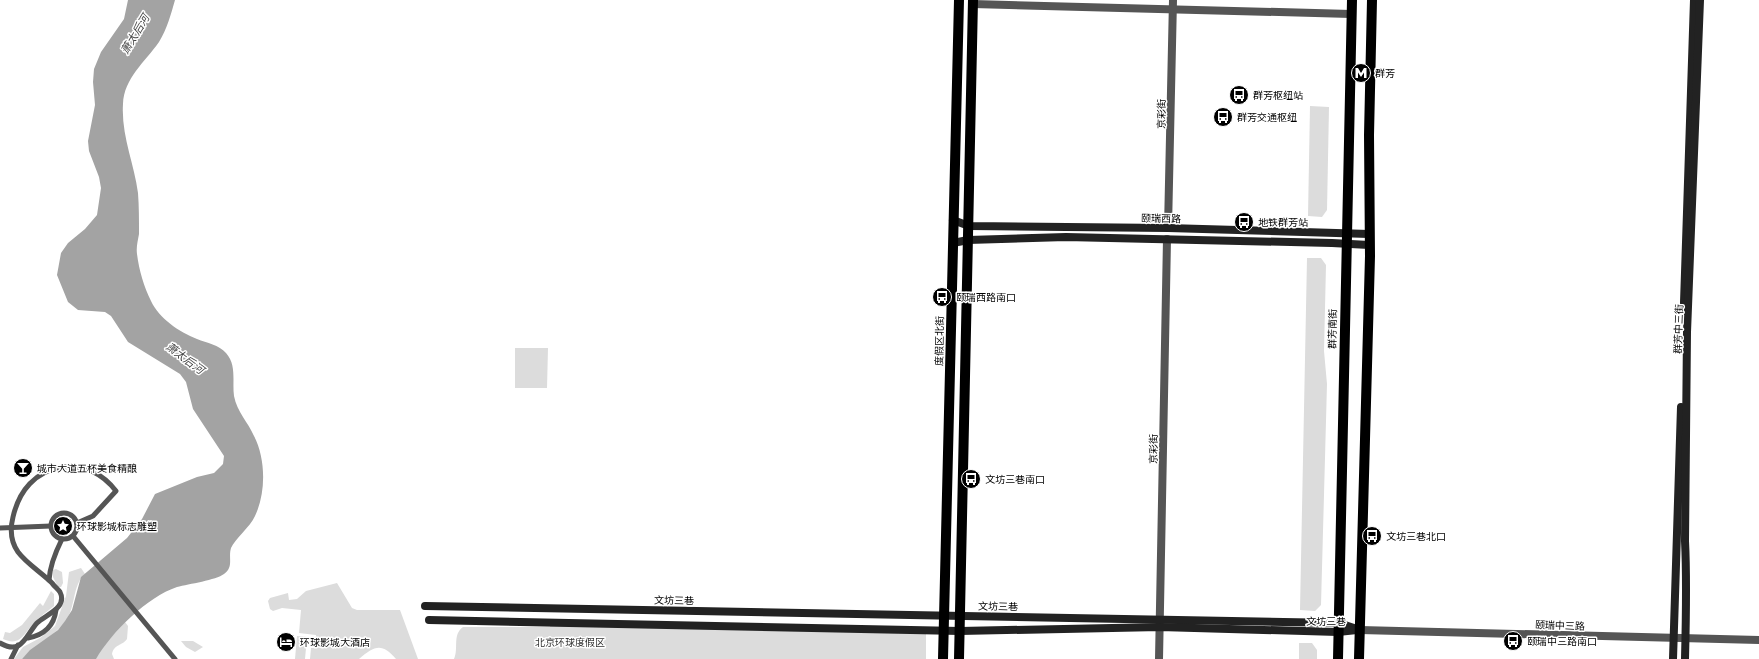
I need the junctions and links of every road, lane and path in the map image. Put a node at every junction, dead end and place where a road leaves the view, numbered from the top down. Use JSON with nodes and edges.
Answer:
{"nodes":[{"id":1,"x":958,"y":0,"type":"edge"},
{"id":2,"x":1173,"y":0,"type":"edge"},
{"id":3,"x":1352,"y":0,"type":"edge"},
{"id":4,"x":1372,"y":0,"type":"edge"},
{"id":5,"x":1694,"y":0,"type":"edge"},
{"id":6,"x":1700,"y":0,"type":"edge"},
{"id":7,"x":973,"y":2,"type":"edge"},
{"id":8,"x":1173,"y":9,"type":"junction"},
{"id":9,"x":1351,"y":14,"type":"junction"},
{"id":10,"x":953,"y":220,"type":"junction"},
{"id":11,"x":969,"y":226,"type":"junction"},
{"id":12,"x":1168,"y":228,"type":"junction"},
{"id":13,"x":1369,"y":234,"type":"junction"},
{"id":14,"x":1167,"y":239,"type":"junction"},
{"id":15,"x":1346,"y":239,"type":"junction"},
{"id":16,"x":968,"y":240,"type":"junction"},
{"id":17,"x":952,"y":243,"type":"junction"},
{"id":18,"x":1369,"y":246,"type":"junction"},
{"id":19,"x":77,"y":523,"type":"junction"},
{"id":20,"x":51,"y":526,"type":"junction"},
{"id":21,"x":0,"y":528,"type":"edge"},
{"id":22,"x":11,"y":528,"type":"junction"},
{"id":23,"x":73,"y":536,"type":"junction"},
{"id":24,"x":62,"y":539,"type":"junction"},
{"id":25,"x":49,"y":580,"type":"junction"},
{"id":26,"x":425,"y":606,"type":"dead end"},
{"id":27,"x":56,"y":610,"type":"junction"},
{"id":28,"x":960,"y":615,"type":"junction"},
{"id":29,"x":945,"y":616,"type":"junction"},
{"id":30,"x":429,"y":620,"type":"dead end"},
{"id":31,"x":1159,"y":624,"type":"junction"},
{"id":32,"x":1338,"y":627,"type":"junction"},
{"id":33,"x":944,"y":630,"type":"junction"},
{"id":34,"x":1360,"y":630,"type":"junction"},
{"id":35,"x":960,"y":631,"type":"junction"},
{"id":36,"x":28,"y":638,"type":"junction"},
{"id":37,"x":1686,"y":638,"type":"junction"},
{"id":38,"x":1674,"y":639,"type":"junction"},
{"id":39,"x":1759,"y":640,"type":"edge"},
{"id":40,"x":2,"y":645,"type":"edge"},
{"id":41,"x":18,"y":645,"type":"junction"},
{"id":42,"x":11,"y":659,"type":"edge"},
{"id":43,"x":176,"y":659,"type":"edge"},
{"id":44,"x":943,"y":659,"type":"edge"},
{"id":45,"x":959,"y":659,"type":"edge"},
{"id":46,"x":1159,"y":659,"type":"edge"},
{"id":47,"x":1338,"y":659,"type":"edge"},
{"id":48,"x":1359,"y":659,"type":"edge"},
{"id":49,"x":1673,"y":659,"type":"edge"},
{"id":50,"x":1685,"y":659,"type":"edge"}],
"edges":[{"from":1,"to":10,"type":"main road","name":"度假区北街"},
{"from":2,"to":8,"type":"street","name":"京彩街"},
{"from":3,"to":9,"type":"main road","name":"群芳南街"},
{"from":4,"to":13,"type":"main road"},
{"from":5,"to":38,"type":"main road","name":"群芳中三街"},
{"from":6,"to":37,"type":"main road","name":"群芳中三街"},
{"from":7,"to":8,"type":"street"},
{"from":7,"to":11,"type":"main road"},
{"from":8,"to":9,"type":"street"},
{"from":8,"to":12,"type":"street","name":"京彩街"},
{"from":9,"to":15,"type":"main road","name":"群芳南街"},
{"from":10,"to":11,"type":"main road","name":"颐瑞西路"},
{"from":10,"to":17,"type":"main road","name":"度假区北街"},
{"from":11,"to":12,"type":"main road","name":"颐瑞西路"},
{"from":11,"to":16,"type":"main road"},
{"from":12,"to":15,"type":"main road","name":"颐瑞西路"},
{"from":13,"to":15,"type":"main road","name":"颐瑞西路"},
{"from":13,"to":18,"type":"main road"},
{"from":14,"to":15,"type":"main road","name":"颐瑞西路"},
{"from":14,"to":16,"type":"main road","name":"颐瑞西路"},
{"from":14,"to":31,"type":"street","name":"京彩街"},
{"from":15,"to":18,"type":"main road","name":"颐瑞西路"},
{"from":15,"to":32,"type":"main road","name":"群芳南街"},
{"from":16,"to":17,"type":"main road","name":"颐瑞西路"},
{"from":16,"to":28,"type":"main road"},
{"from":17,"to":29,"type":"main road","name":"度假区北街"},
{"from":18,"to":34,"type":"main road"},
{"from":19,"to":20,"type":"street"},
{"from":19,"to":22,"type":"street"},
{"from":19,"to":23,"type":"street"},
{"from":20,"to":22,"type":"street"},
{"from":20,"to":24,"type":"street"},
{"from":21,"to":22,"type":"street"},
{"from":22,"to":25,"type":"street"},
{"from":23,"to":24,"type":"street"},
{"from":23,"to":43,"type":"street"},
{"from":24,"to":25,"type":"street"},
{"from":25,"to":27,"type":"street"},
{"from":26,"to":29,"type":"main road","name":"文坊三巷"},
{"from":27,"to":36,"type":"street"},
{"from":27,"to":36,"type":"street"},
{"from":28,"to":29,"type":"main road","name":"文坊三巷"},
{"from":28,"to":31,"type":"main road","name":"文坊三巷"},
{"from":28,"to":35,"type":"main road"},
{"from":29,"to":33,"type":"main road","name":"度假区北街"},
{"from":30,"to":33,"type":"main road","name":"文坊三巷"},
{"from":31,"to":32,"type":"main road","name":"文坊三巷"},
{"from":31,"to":35,"type":"main road","name":"文坊三巷"},
{"from":31,"to":46,"type":"street","name":"京彩街"},
{"from":32,"to":34,"type":"main road","name":"文坊三巷"},
{"from":32,"to":47,"type":"main road","name":"群芳南街"},
{"from":33,"to":35,"type":"main road","name":"文坊三巷"},
{"from":33,"to":44,"type":"main road","name":"度假区北街"},
{"from":34,"to":38,"type":"street","name":"颐瑞中三路"},
{"from":34,"to":48,"type":"main road"},
{"from":35,"to":45,"type":"main road"},
{"from":36,"to":41,"type":"street"},
{"from":37,"to":38,"type":"street","name":"颐瑞中三路"},
{"from":37,"to":39,"type":"street","name":"颐瑞中三路"},
{"from":37,"to":50,"type":"main road","name":"群芳中三街"},
{"from":38,"to":49,"type":"main road","name":"群芳中三街"},
{"from":40,"to":41,"type":"street"},
{"from":41,"to":42,"type":"street"}]}
